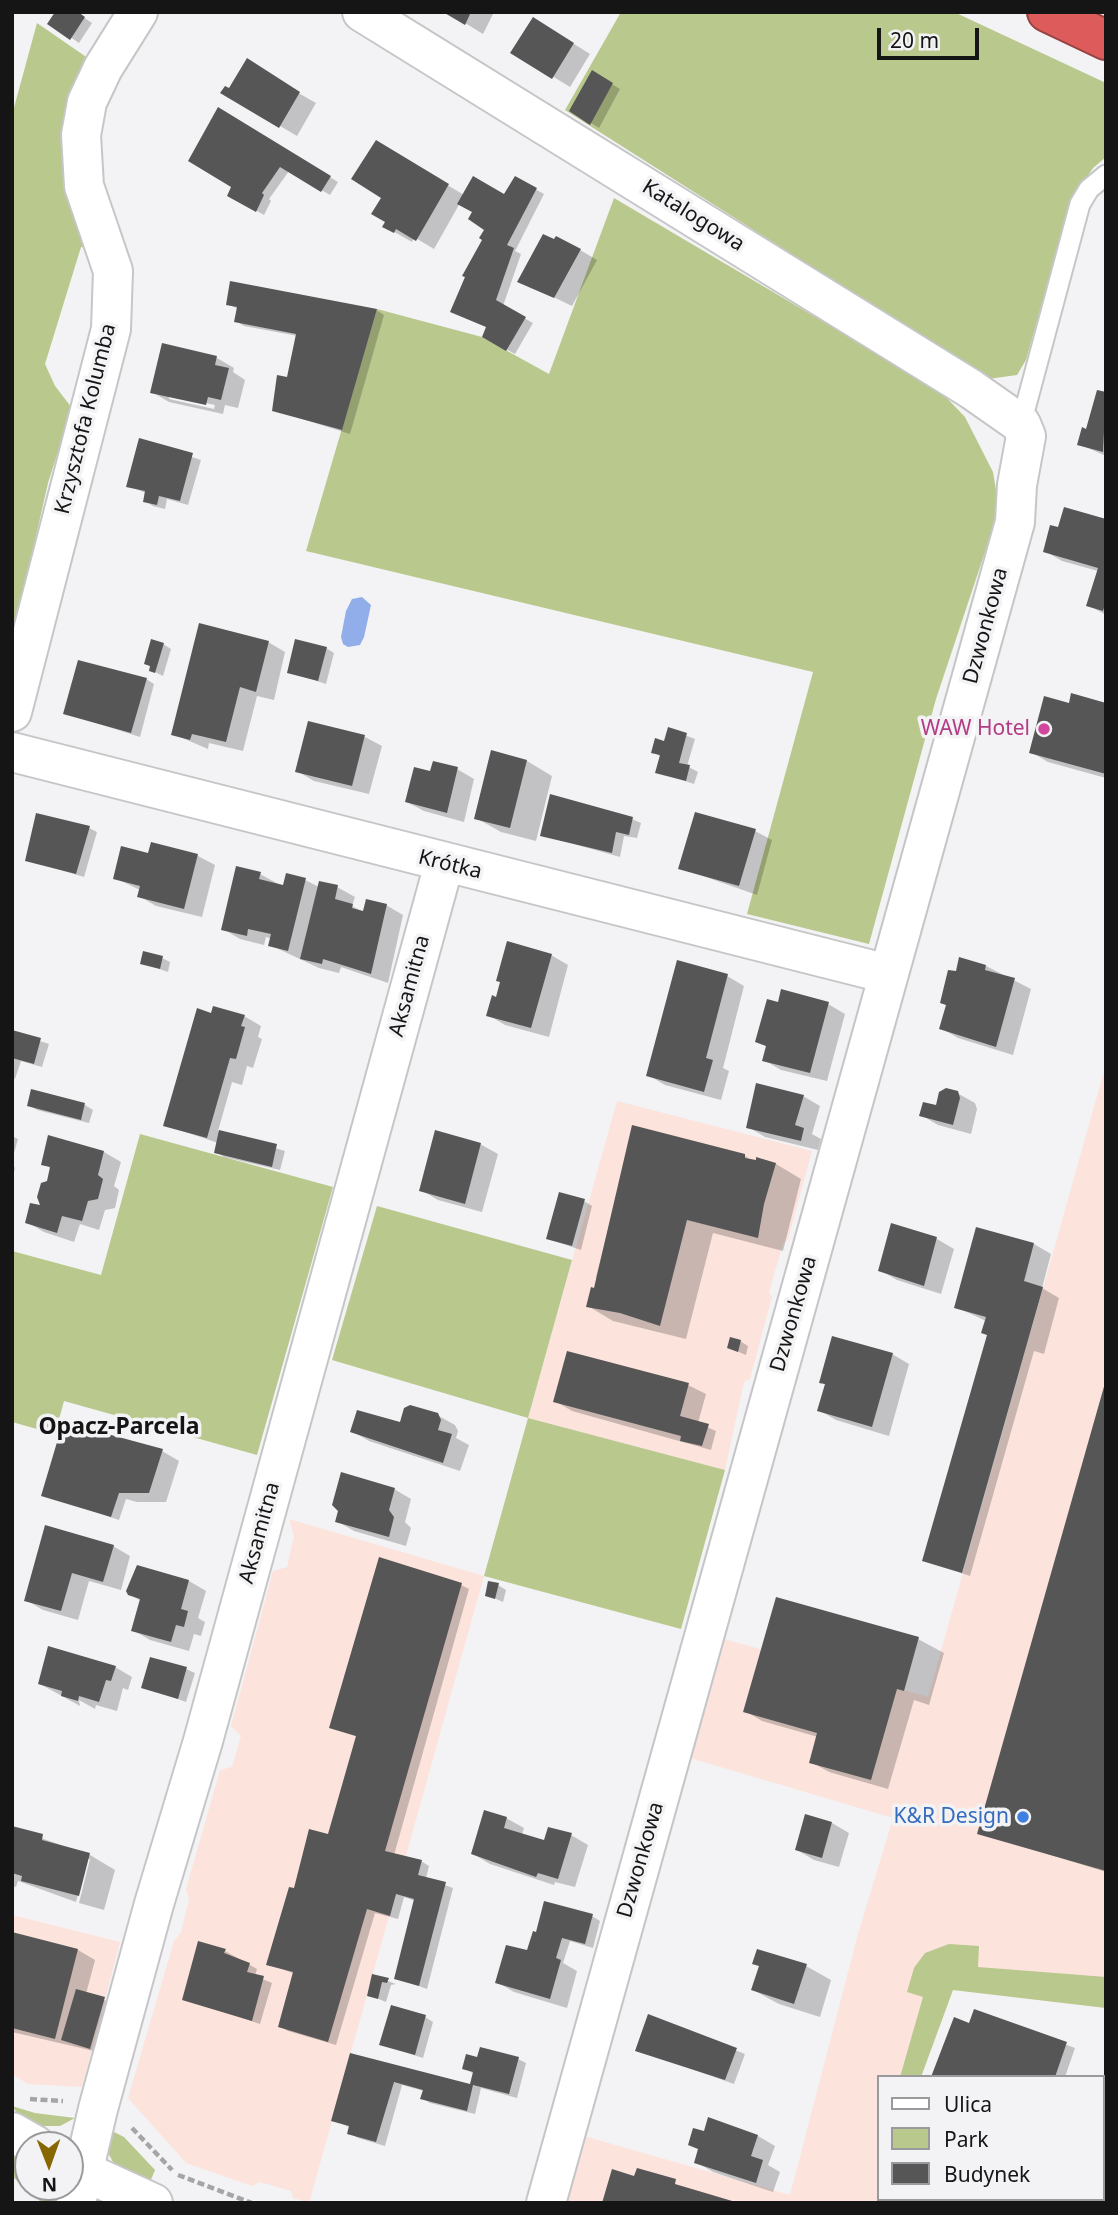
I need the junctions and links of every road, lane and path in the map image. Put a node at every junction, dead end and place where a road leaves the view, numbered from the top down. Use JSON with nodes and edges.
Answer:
{"nodes":[{"id":1,"x":138,"y":12,"type":"edge"},
{"id":2,"x":362,"y":12,"type":"edge"},
{"id":3,"x":1047,"y":12,"type":"edge"},
{"id":4,"x":1106,"y":40,"type":"edge"},
{"id":5,"x":1106,"y":175,"type":"edge"},
{"id":6,"x":1021,"y":424,"type":"junction"},
{"id":7,"x":12,"y":712,"type":"edge"},
{"id":8,"x":12,"y":752,"type":"edge"},
{"id":9,"x":444,"y":864,"type":"junction"},
{"id":10,"x":888,"y":974,"type":"junction"},
{"id":11,"x":69,"y":2102,"type":"dead end"},
{"id":12,"x":18,"y":2115,"type":"edge"},
{"id":13,"x":125,"y":2122,"type":"dead end"},
{"id":14,"x":27,"y":2131,"type":"edge"},
{"id":15,"x":84,"y":2155,"type":"edge"},
{"id":16,"x":84,"y":2182,"type":"edge"},
{"id":17,"x":153,"y":2203,"type":"edge"},
{"id":18,"x":252,"y":2203,"type":"edge"},
{"id":19,"x":546,"y":2203,"type":"edge"}],
"edges":[{"from":1,"to":7,"type":"street","name":"Krzysztofa Kolumba"},
{"from":2,"to":6,"type":"street","name":"Katalogowa"},
{"from":3,"to":4,"type":"highway"},
{"from":5,"to":6,"type":"lane"},
{"from":6,"to":10,"type":"street","name":"Dzwonkowa"},
{"from":8,"to":9,"type":"street","name":"Krótka"},
{"from":9,"to":10,"type":"street","name":"Krótka"},
{"from":9,"to":15,"type":"street","name":"Aksamitna"},
{"from":10,"to":19,"type":"street","name":"Dzwonkowa"},
{"from":11,"to":12,"type":"path"},
{"from":12,"to":14,"type":"street"},
{"from":13,"to":18,"type":"path"},
{"from":16,"to":17,"type":"street"}]}
